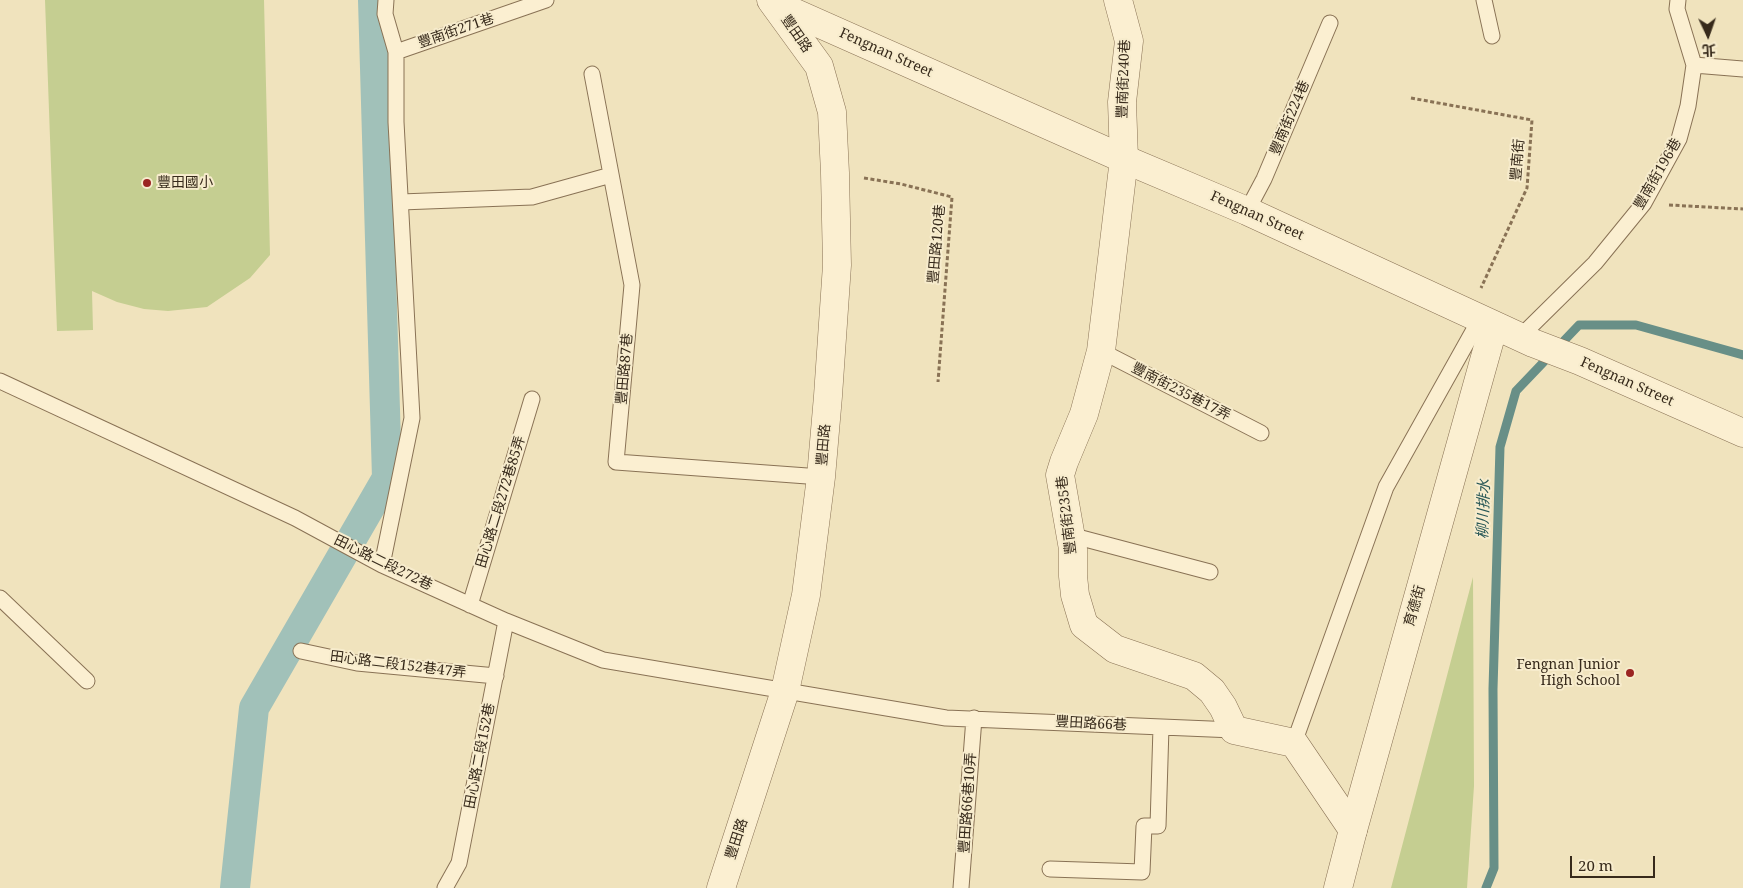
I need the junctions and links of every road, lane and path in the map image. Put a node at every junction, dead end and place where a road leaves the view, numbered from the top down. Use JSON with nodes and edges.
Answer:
{"nodes":[{"id":1,"x":386,"y":0,"type":"edge"},
{"id":2,"x":546,"y":0,"type":"edge"},
{"id":3,"x":1118,"y":0,"type":"edge"},
{"id":4,"x":1484,"y":0,"type":"edge"},
{"id":5,"x":1678,"y":0,"type":"edge"},
{"id":6,"x":773,"y":2,"type":"edge"},
{"id":7,"x":1330,"y":23,"type":"dead end"},
{"id":8,"x":1492,"y":36,"type":"dead end"},
{"id":9,"x":396,"y":52,"type":"junction"},
{"id":10,"x":1694,"y":65,"type":"junction"},
{"id":11,"x":1743,"y":69,"type":"edge"},
{"id":12,"x":592,"y":74,"type":"dead end"},
{"id":13,"x":1411,"y":98,"type":"dead end"},
{"id":14,"x":1124,"y":159,"type":"junction"},
{"id":15,"x":836,"y":173,"type":"junction"},
{"id":16,"x":611,"y":175,"type":"junction"},
{"id":17,"x":400,"y":202,"type":"junction"},
{"id":18,"x":1644,"y":204,"type":"junction"},
{"id":19,"x":1743,"y":209,"type":"edge"},
{"id":20,"x":1247,"y":211,"type":"junction"},
{"id":21,"x":1481,"y":319,"type":"junction"},
{"id":22,"x":1527,"y":340,"type":"junction"},
{"id":23,"x":1101,"y":351,"type":"junction"},
{"id":24,"x":0,"y":380,"type":"edge"},
{"id":25,"x":938,"y":382,"type":"dead end"},
{"id":26,"x":532,"y":399,"type":"dead end"},
{"id":27,"x":1260,"y":433,"type":"dead end"},
{"id":28,"x":1743,"y":433,"type":"edge"},
{"id":29,"x":821,"y":477,"type":"junction"},
{"id":30,"x":1070,"y":535,"type":"junction"},
{"id":31,"x":382,"y":565,"type":"junction"},
{"id":32,"x":1210,"y":572,"type":"dead end"},
{"id":33,"x":0,"y":598,"type":"edge"},
{"id":34,"x":470,"y":605,"type":"junction"},
{"id":35,"x":506,"y":621,"type":"junction"},
{"id":36,"x":302,"y":651,"type":"dead end"},
{"id":37,"x":496,"y":676,"type":"junction"},
{"id":38,"x":87,"y":681,"type":"dead end"},
{"id":39,"x":785,"y":691,"type":"junction"},
{"id":40,"x":974,"y":718,"type":"junction"},
{"id":41,"x":1161,"y":727,"type":"junction"},
{"id":42,"x":1234,"y":730,"type":"junction"},
{"id":43,"x":1294,"y":743,"type":"junction"},
{"id":44,"x":1353,"y":830,"type":"junction"},
{"id":45,"x":1050,"y":869,"type":"dead end"},
{"id":46,"x":446,"y":888,"type":"edge"},
{"id":47,"x":721,"y":888,"type":"edge"},
{"id":48,"x":961,"y":888,"type":"edge"},
{"id":49,"x":1338,"y":888,"type":"edge"}],
"edges":[{"from":1,"to":9,"type":"lane"},
{"from":2,"to":9,"type":"lane","name":"豐南街271巷"},
{"from":3,"to":14,"type":"street","name":"豐南街240巷"},
{"from":4,"to":8,"type":"lane"},
{"from":5,"to":10,"type":"lane","name":"豐南街196巷"},
{"from":6,"to":14,"type":"street","name":"Fengnan Street"},
{"from":6,"to":15,"type":"street","name":"豐田路"},
{"from":7,"to":20,"type":"lane","name":"豐南街224巷"},
{"from":9,"to":17,"type":"lane"},
{"from":10,"to":11,"type":"lane"},
{"from":10,"to":18,"type":"lane","name":"豐南街196巷"},
{"from":12,"to":16,"type":"lane","name":"豐田路87巷"},
{"from":13,"to":21,"type":"path","name":"豐南街"},
{"from":14,"to":20,"type":"street","name":"Fengnan Street"},
{"from":14,"to":23,"type":"street","name":"豐南街235巷"},
{"from":15,"to":25,"type":"path","name":"豐田路120巷"},
{"from":15,"to":29,"type":"street","name":"豐田路"},
{"from":16,"to":17,"type":"lane"},
{"from":16,"to":29,"type":"lane","name":"豐田路87巷"},
{"from":17,"to":31,"type":"lane"},
{"from":18,"to":19,"type":"path"},
{"from":18,"to":22,"type":"lane","name":"豐南街196巷"},
{"from":20,"to":21,"type":"street","name":"Fengnan Street"},
{"from":21,"to":22,"type":"street","name":"Fengnan Street"},
{"from":21,"to":43,"type":"lane"},
{"from":21,"to":44,"type":"street","name":"育德街"},
{"from":22,"to":28,"type":"street","name":"Fengnan Street"},
{"from":23,"to":27,"type":"lane","name":"豐南街235巷17弄"},
{"from":23,"to":30,"type":"street","name":"豐南街235巷"},
{"from":24,"to":31,"type":"lane","name":"田心路二段272巷"},
{"from":26,"to":34,"type":"lane","name":"田心路二段272巷85弄"},
{"from":29,"to":39,"type":"street","name":"豐田路"},
{"from":30,"to":32,"type":"lane"},
{"from":30,"to":42,"type":"street","name":"豐南街235巷"},
{"from":31,"to":34,"type":"lane","name":"田心路二段272巷"},
{"from":33,"to":38,"type":"lane"},
{"from":34,"to":35,"type":"lane","name":"田心路二段272巷"},
{"from":35,"to":37,"type":"lane","name":"田心路二段152巷"},
{"from":35,"to":39,"type":"lane","name":"田心路二段272巷"},
{"from":36,"to":37,"type":"lane","name":"田心路二段152巷47弄"},
{"from":37,"to":46,"type":"lane","name":"田心路二段152巷"},
{"from":39,"to":40,"type":"lane","name":"豐田路66巷"},
{"from":39,"to":47,"type":"street","name":"豐田路"},
{"from":40,"to":41,"type":"lane","name":"豐田路66巷"},
{"from":40,"to":48,"type":"lane","name":"豐田路66巷10弄"},
{"from":41,"to":42,"type":"lane","name":"豐田路66巷"},
{"from":41,"to":45,"type":"lane"},
{"from":42,"to":43,"type":"street","name":"豐田路66巷"},
{"from":43,"to":44,"type":"street"},
{"from":44,"to":49,"type":"street","name":"育德街"}]}
